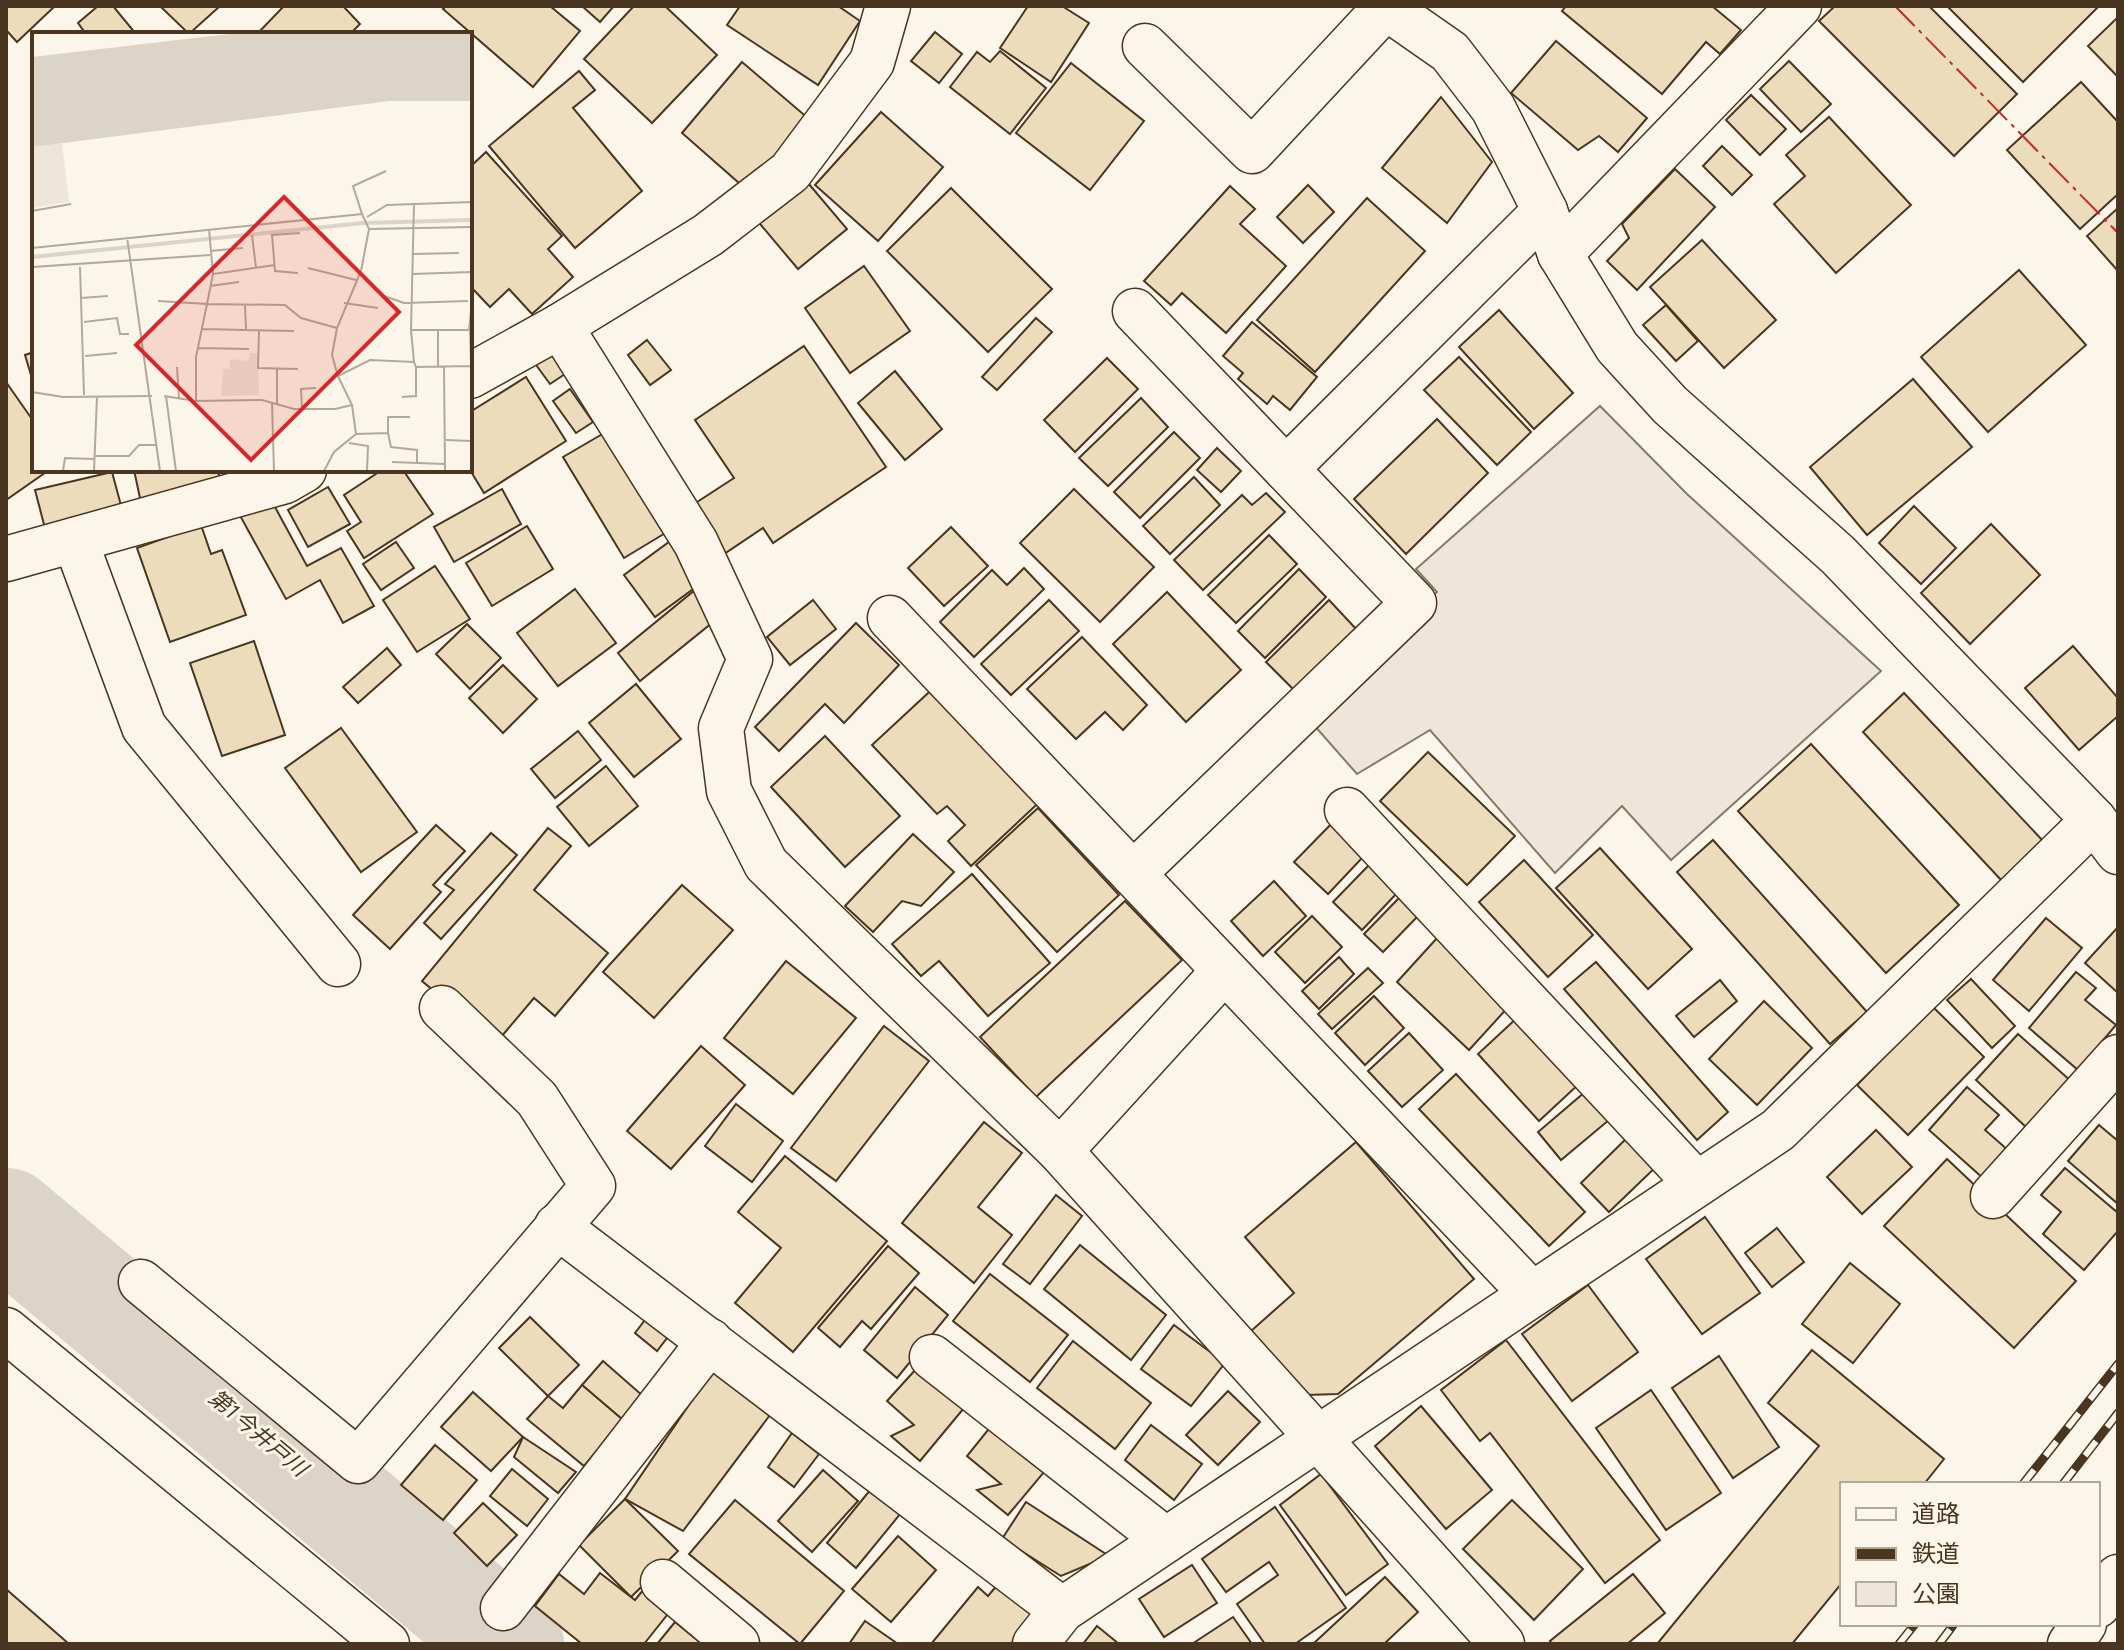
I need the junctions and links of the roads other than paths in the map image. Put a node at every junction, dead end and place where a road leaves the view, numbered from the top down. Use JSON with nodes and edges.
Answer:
{"nodes":[{"id":1,"x":888,"y":6,"type":"edge"},
{"id":2,"x":1799,"y":6,"type":"edge"},
{"id":3,"x":1385,"y":7,"type":"edge"},
{"id":4,"x":1145,"y":46,"type":"dead end"},
{"id":5,"x":1545,"y":211,"type":"junction"},
{"id":6,"x":1560,"y":254,"type":"junction"},
{"id":7,"x":1135,"y":311,"type":"dead end"},
{"id":8,"x":560,"y":326,"type":"junction"},
{"id":9,"x":472,"y":375,"type":"edge"},
{"id":10,"x":1286,"y":469,"type":"junction"},
{"id":11,"x":301,"y":472,"type":"edge"},
{"id":12,"x":75,"y":540,"type":"junction"},
{"id":13,"x":6,"y":559,"type":"edge"},
{"id":14,"x":890,"y":618,"type":"dead end"},
{"id":15,"x":1347,"y":810,"type":"dead end"},
{"id":16,"x":2106,"y":836,"type":"edge"},
{"id":17,"x":1133,"y":874,"type":"junction"},
{"id":18,"x":338,"y":964,"type":"dead end"},
{"id":19,"x":1224,"y":971,"type":"junction"},
{"id":20,"x":442,"y":1008,"type":"dead end"},
{"id":21,"x":2118,"y":1057,"type":"edge"},
{"id":22,"x":1060,"y":1151,"type":"junction"},
{"id":23,"x":1697,"y":1184,"type":"junction"},
{"id":24,"x":1993,"y":1196,"type":"dead end"},
{"id":25,"x":557,"y":1226,"type":"junction"},
{"id":26,"x":141,"y":1282,"type":"dead end"},
{"id":27,"x":1532,"y":1294,"type":"junction"},
{"id":28,"x":6,"y":1330,"type":"edge"},
{"id":29,"x":710,"y":1341,"type":"junction"},
{"id":30,"x":932,"y":1357,"type":"dead end"},
{"id":31,"x":1318,"y":1438,"type":"junction"},
{"id":32,"x":1166,"y":1540,"type":"junction"},
{"id":33,"x":2118,"y":1577,"type":"edge"},
{"id":34,"x":663,"y":1582,"type":"dead end"},
{"id":35,"x":2100,"y":1602,"type":"edge"},
{"id":36,"x":503,"y":1608,"type":"dead end"},
{"id":37,"x":1062,"y":1610,"type":"junction"},
{"id":38,"x":2083,"y":1626,"type":"edge"},
{"id":39,"x":387,"y":1644,"type":"edge"},
{"id":40,"x":737,"y":1644,"type":"edge"},
{"id":41,"x":1035,"y":1644,"type":"edge"},
{"id":42,"x":1502,"y":1644,"type":"edge"},
{"id":43,"x":2070,"y":1644,"type":"edge"}],
"edges":[{"from":1,"to":8,"type":"street"},
{"from":2,"to":6,"type":"street"},
{"from":3,"to":4,"type":"street"},
{"from":3,"to":5,"type":"street"},
{"from":5,"to":6,"type":"street"},
{"from":5,"to":10,"type":"street"},
{"from":6,"to":16,"type":"street"},
{"from":7,"to":10,"type":"street"},
{"from":8,"to":9,"type":"street"},
{"from":8,"to":22,"type":"street"},
{"from":10,"to":17,"type":"street"},
{"from":11,"to":12,"type":"street"},
{"from":12,"to":13,"type":"street"},
{"from":12,"to":18,"type":"street"},
{"from":14,"to":17,"type":"street"},
{"from":15,"to":23,"type":"street"},
{"from":16,"to":23,"type":"street"},
{"from":17,"to":19,"type":"street"},
{"from":19,"to":22,"type":"street"},
{"from":19,"to":27,"type":"street"},
{"from":20,"to":25,"type":"street"},
{"from":21,"to":24,"type":"street"},
{"from":22,"to":31,"type":"street"},
{"from":23,"to":27,"type":"street"},
{"from":25,"to":26,"type":"street"},
{"from":25,"to":29,"type":"street"},
{"from":27,"to":31,"type":"street"},
{"from":28,"to":39,"type":"street"},
{"from":29,"to":36,"type":"street"},
{"from":29,"to":37,"type":"street"},
{"from":30,"to":32,"type":"street"},
{"from":31,"to":32,"type":"street"},
{"from":31,"to":42,"type":"street"},
{"from":32,"to":37,"type":"street"},
{"from":33,"to":35,"type":"street"},
{"from":34,"to":40,"type":"street"},
{"from":37,"to":41,"type":"street"},
{"from":38,"to":43,"type":"street"}]}
